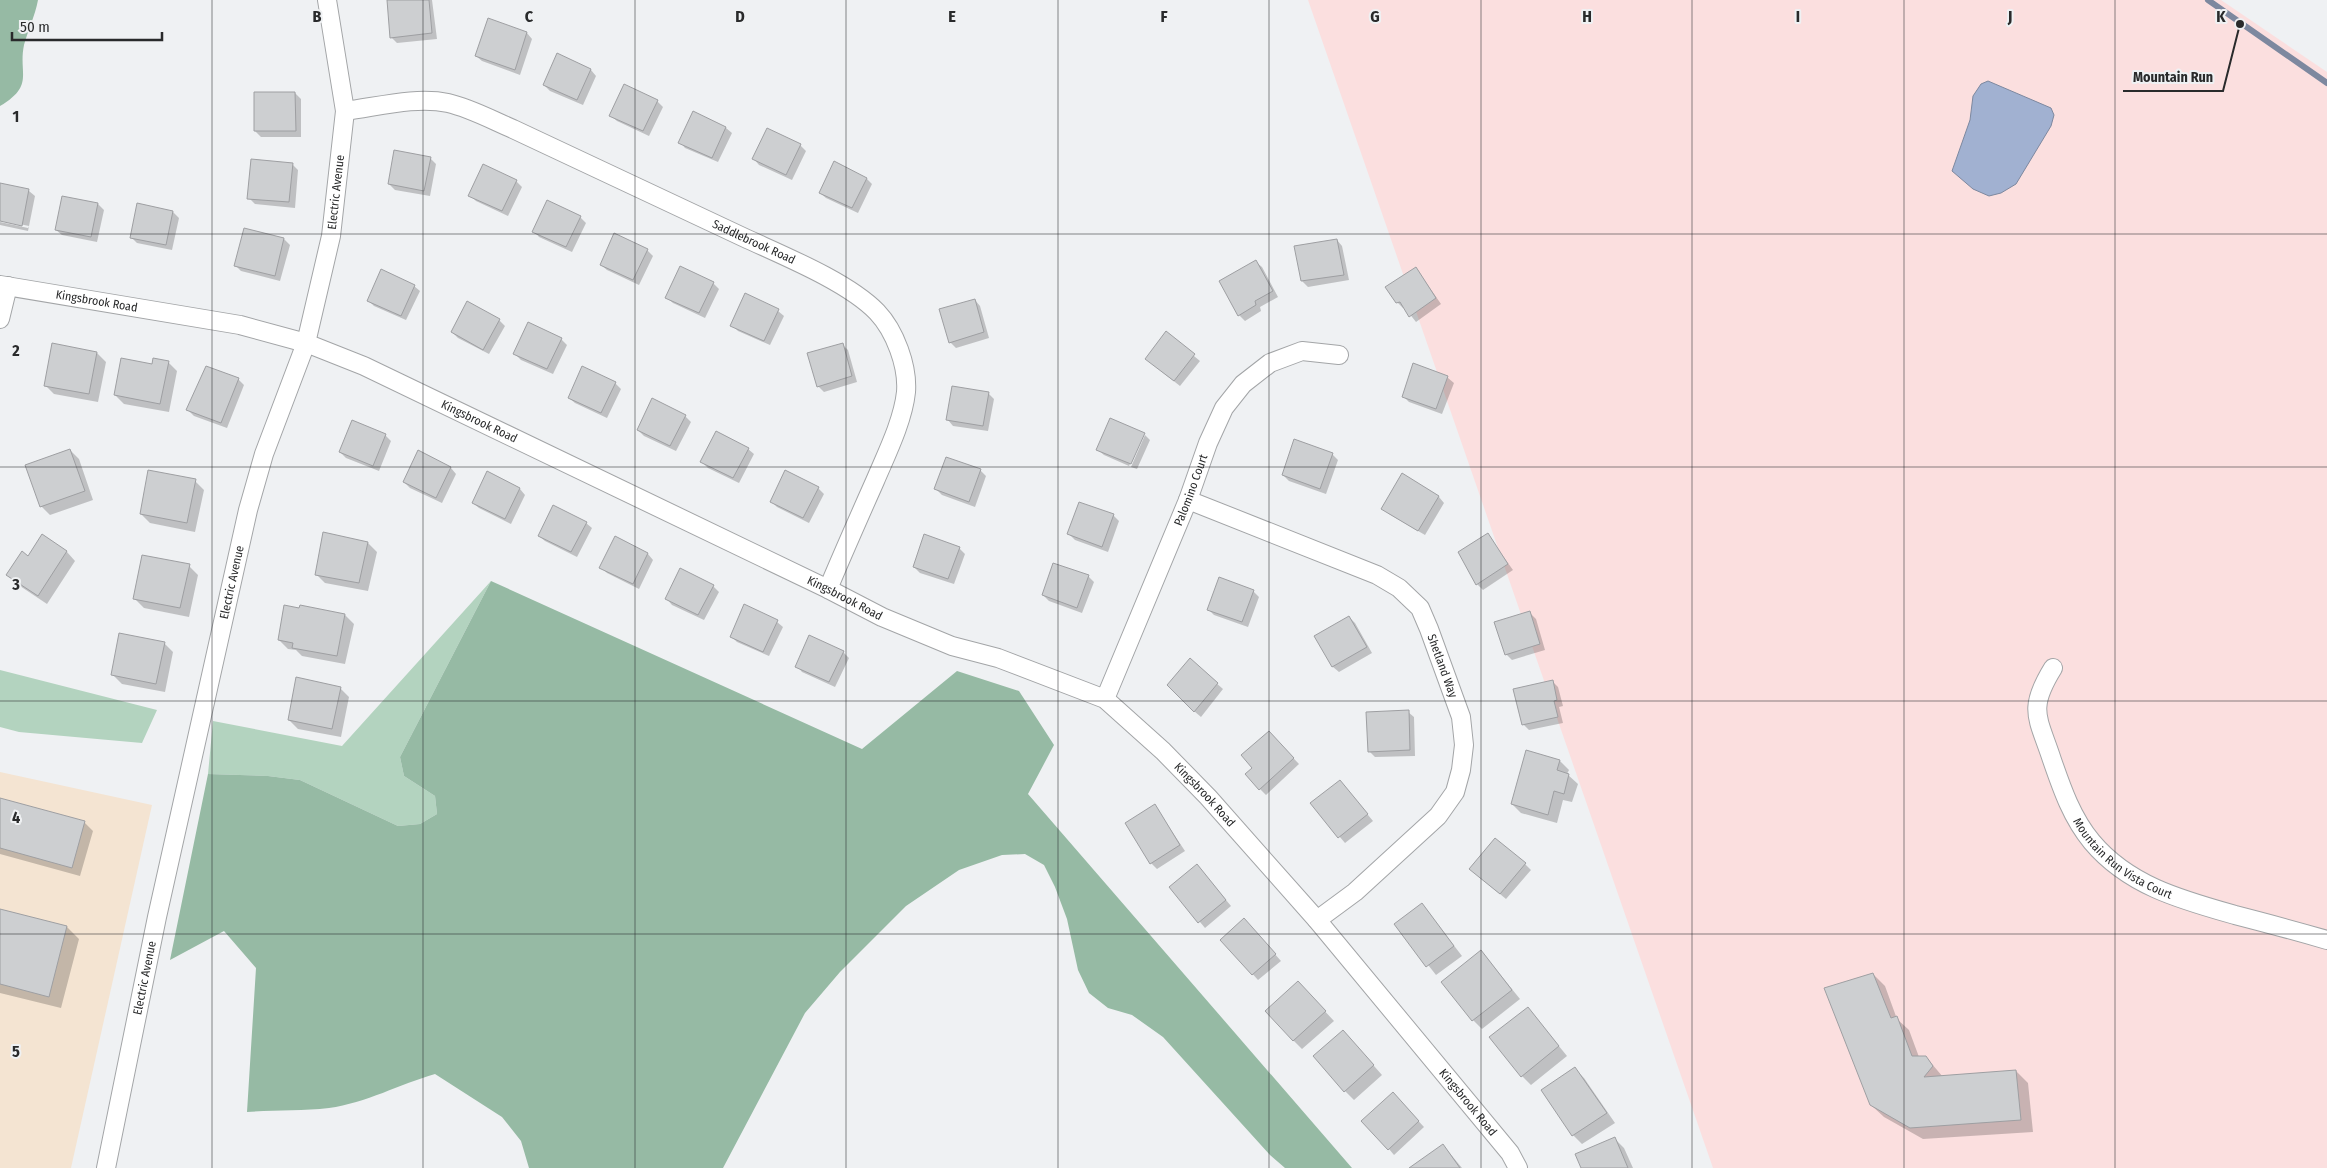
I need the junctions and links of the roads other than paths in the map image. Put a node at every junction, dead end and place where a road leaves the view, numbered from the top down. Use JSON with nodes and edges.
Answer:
{"nodes":[{"id":1,"x":327,"y":0,"type":"edge"},
{"id":2,"x":345,"y":111,"type":"junction"},
{"id":3,"x":4,"y":286,"type":"edge"},
{"id":4,"x":0,"y":319,"type":"edge"},
{"id":5,"x":306,"y":343,"type":"junction"},
{"id":6,"x":1339,"y":355,"type":"dead end"},
{"id":7,"x":1188,"y":500,"type":"junction"},
{"id":8,"x":828,"y":589,"type":"junction"},
{"id":9,"x":2053,"y":668,"type":"dead end"},
{"id":10,"x":1105,"y":699,"type":"junction"},
{"id":11,"x":1317,"y":920,"type":"junction"},
{"id":12,"x":2327,"y":940,"type":"edge"},
{"id":13,"x":106,"y":1168,"type":"edge"},
{"id":14,"x":1518,"y":1168,"type":"edge"}],
"edges":[{"from":1,"to":2,"type":"street","name":"Electric Avenue"},
{"from":2,"to":5,"type":"street","name":"Electric Avenue"},
{"from":2,"to":8,"type":"street","name":"Saddlebrook Road"},
{"from":3,"to":4,"type":"street"},
{"from":3,"to":5,"type":"street","name":"Kingsbrook Road"},
{"from":5,"to":8,"type":"street","name":"Kingsbrook Road"},
{"from":5,"to":13,"type":"street","name":"Electric Avenue"},
{"from":6,"to":7,"type":"street","name":"Palomino Court"},
{"from":7,"to":10,"type":"street","name":"Palomino Court"},
{"from":7,"to":11,"type":"street","name":"Shetland Way"},
{"from":8,"to":10,"type":"street","name":"Kingsbrook Road"},
{"from":9,"to":12,"type":"street","name":"Mountain Run Vista Court"},
{"from":10,"to":11,"type":"street","name":"Kingsbrook Road"},
{"from":11,"to":14,"type":"street","name":"Kingsbrook Road"}]}
